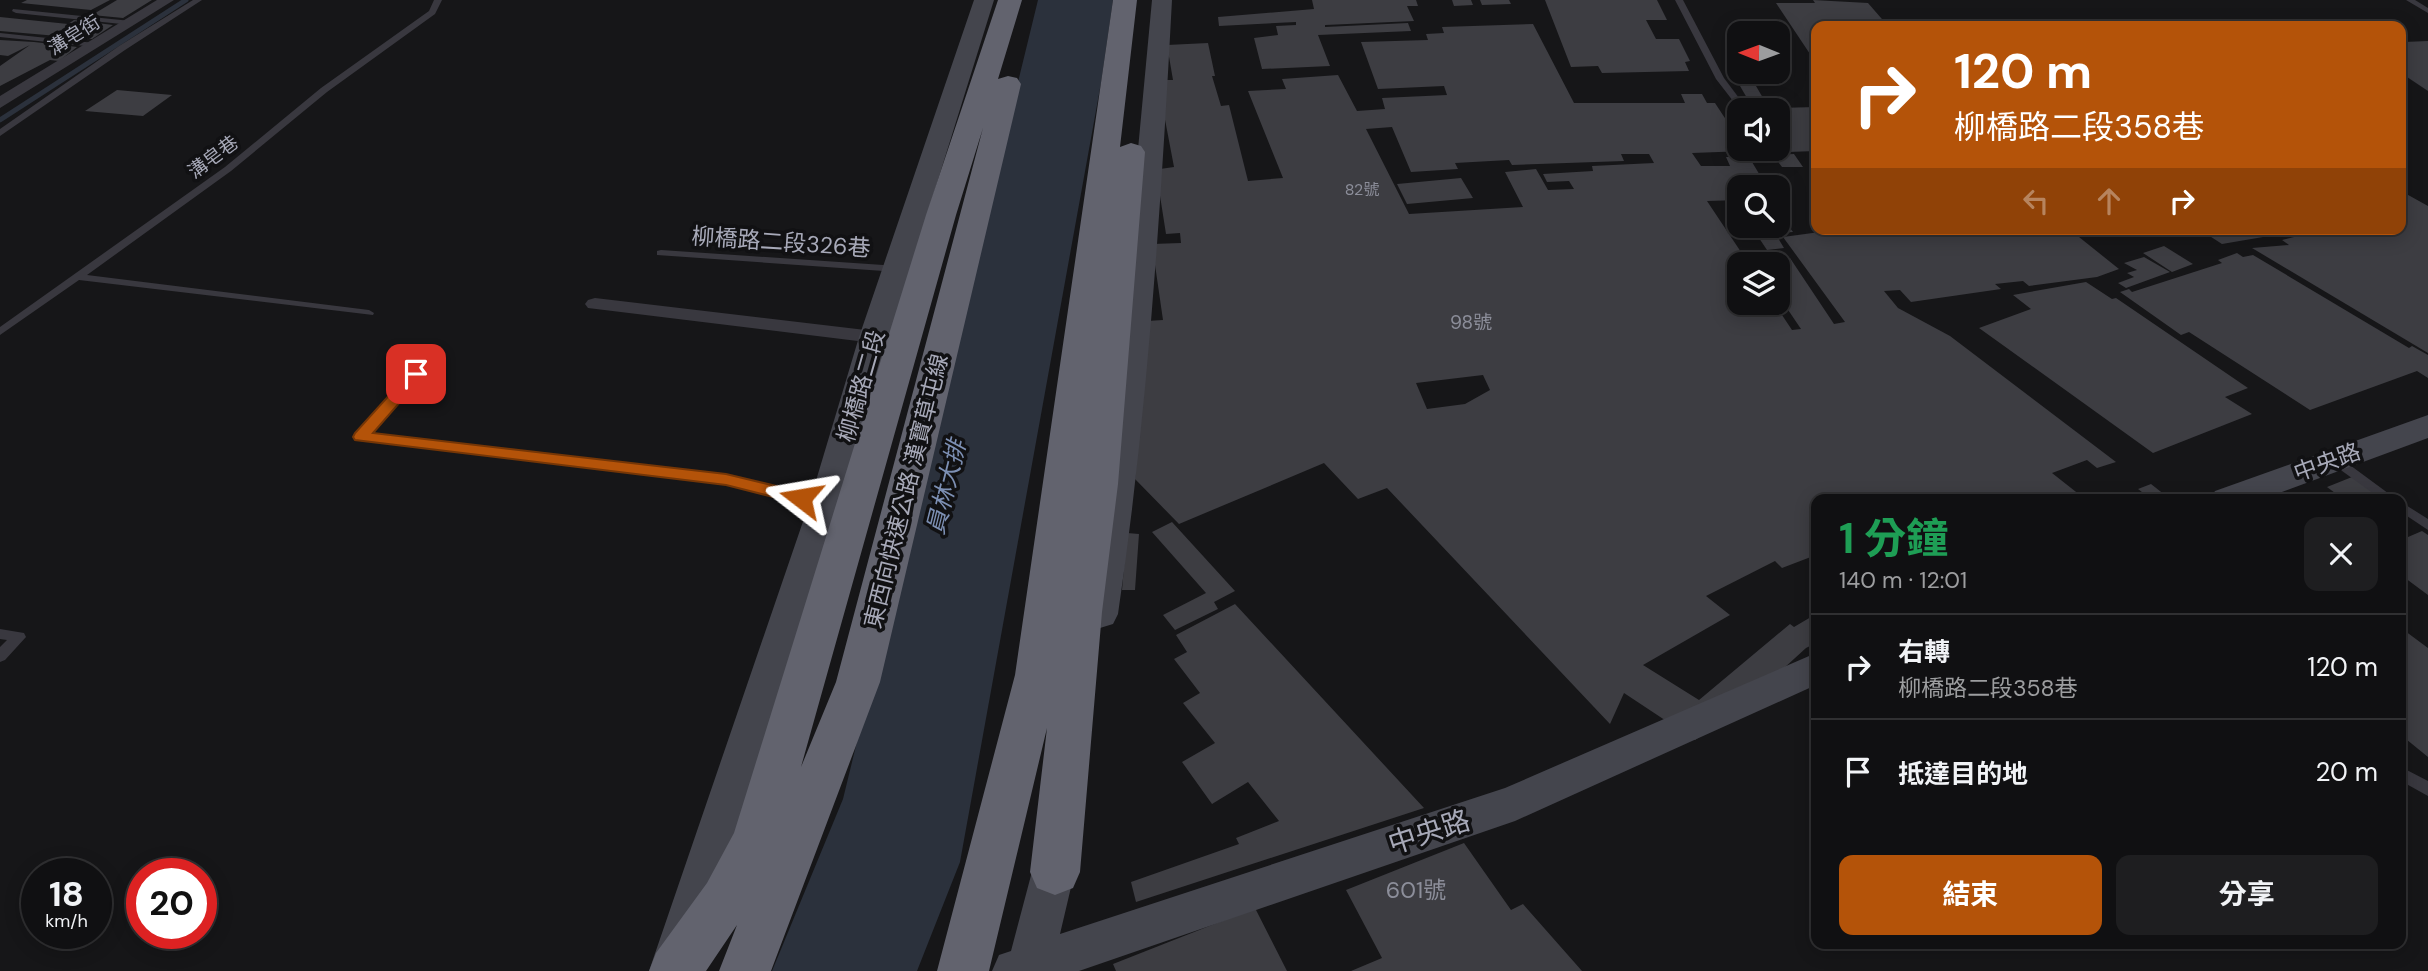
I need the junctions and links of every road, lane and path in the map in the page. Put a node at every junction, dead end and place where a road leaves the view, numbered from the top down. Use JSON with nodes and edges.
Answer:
{"nodes":[{"id":1,"x":198,"y":0,"type":"edge"},
{"id":2,"x":438,"y":0,"type":"edge"},
{"id":3,"x":984,"y":0,"type":"edge"},
{"id":4,"x":1010,"y":0,"type":"edge"},
{"id":5,"x":1029,"y":0,"type":"edge"},
{"id":6,"x":1125,"y":0,"type":"edge"},
{"id":7,"x":1145,"y":0,"type":"edge"},
{"id":8,"x":1161,"y":0,"type":"edge"},
{"id":9,"x":1679,"y":0,"type":"edge"},
{"id":10,"x":2410,"y":0,"type":"edge"},
{"id":11,"x":163,"y":3,"type":"edge"},
{"id":12,"x":185,"y":8,"type":"junction"},
{"id":13,"x":16,"y":11,"type":"dead end"},
{"id":14,"x":2428,"y":11,"type":"edge"},
{"id":15,"x":131,"y":23,"type":"junction"},
{"id":16,"x":0,"y":35,"type":"edge"},
{"id":17,"x":95,"y":45,"type":"junction"},
{"id":18,"x":1735,"y":98,"type":"edge"},
{"id":19,"x":3,"y":99,"type":"edge"},
{"id":20,"x":0,"y":133,"type":"edge"},
{"id":21,"x":660,"y":253,"type":"dead end"},
{"id":22,"x":898,"y":269,"type":"junction"},
{"id":23,"x":78,"y":277,"type":"junction"},
{"id":24,"x":595,"y":304,"type":"dead end"},
{"id":25,"x":369,"y":313,"type":"dead end"},
{"id":26,"x":0,"y":332,"type":"edge"},
{"id":27,"x":874,"y":337,"type":"junction"},
{"id":28,"x":416,"y":374,"type":"dead end"},
{"id":29,"x":2428,"y":426,"type":"edge"},
{"id":30,"x":2335,"y":460,"type":"junction"},
{"id":31,"x":2241,"y":494,"type":"edge"},
{"id":32,"x":2383,"y":494,"type":"edge"},
{"id":33,"x":826,"y":504,"type":"junction"},
{"id":34,"x":2406,"y":510,"type":"edge"},
{"id":35,"x":2428,"y":525,"type":"edge"},
{"id":36,"x":0,"y":634,"type":"edge"},
{"id":37,"x":0,"y":656,"type":"edge"},
{"id":38,"x":1811,"y":670,"type":"edge"},
{"id":39,"x":2406,"y":776,"type":"edge"},
{"id":40,"x":2428,"y":789,"type":"edge"},
{"id":41,"x":1055,"y":872,"type":"junction"},
{"id":42,"x":1024,"y":969,"type":"edge"},
{"id":43,"x":674,"y":971,"type":"edge"},
{"id":44,"x":745,"y":971,"type":"edge"},
{"id":45,"x":963,"y":971,"type":"edge"}],
"edges":[{"from":1,"to":12,"type":"lane"},
{"from":2,"to":23,"type":"lane","name":"溝皂巷"},
{"from":3,"to":22,"type":"main road","name":"柳橋路二段"},
{"from":4,"to":43,"type":"highway"},
{"from":5,"to":44,"type":"highway","name":"東西向快速公路 漢寶草屯線"},
{"from":6,"to":45,"type":"highway"},
{"from":7,"to":41,"type":"highway"},
{"from":8,"to":41,"type":"main road"},
{"from":9,"to":18,"type":"lane"},
{"from":10,"to":14,"type":"lane"},
{"from":11,"to":12,"type":"lane"},
{"from":11,"to":15,"type":"street","name":"溝皂街"},
{"from":12,"to":20,"type":"lane"},
{"from":13,"to":15,"type":"lane"},
{"from":15,"to":17,"type":"street","name":"溝皂街"},
{"from":16,"to":17,"type":"lane"},
{"from":17,"to":19,"type":"street","name":"溝皂街"},
{"from":21,"to":22,"type":"lane","name":"柳橋路二段326巷"},
{"from":22,"to":27,"type":"main road","name":"柳橋路二段"},
{"from":23,"to":25,"type":"lane"},
{"from":23,"to":26,"type":"lane","name":"溝皂巷"},
{"from":24,"to":27,"type":"street"},
{"from":27,"to":33,"type":"main road","name":"柳橋路二段"},
{"from":28,"to":33,"type":"lane"},
{"from":29,"to":30,"type":"main road","name":"中央路"},
{"from":30,"to":31,"type":"main road","name":"中央路"},
{"from":30,"to":32,"type":"lane"},
{"from":33,"to":43,"type":"main road","name":"柳橋路二段"},
{"from":34,"to":35,"type":"lane"},
{"from":36,"to":37,"type":"lane"},
{"from":38,"to":42,"type":"main road","name":"中央路"},
{"from":39,"to":40,"type":"lane"},
{"from":41,"to":42,"type":"main road"}]}
